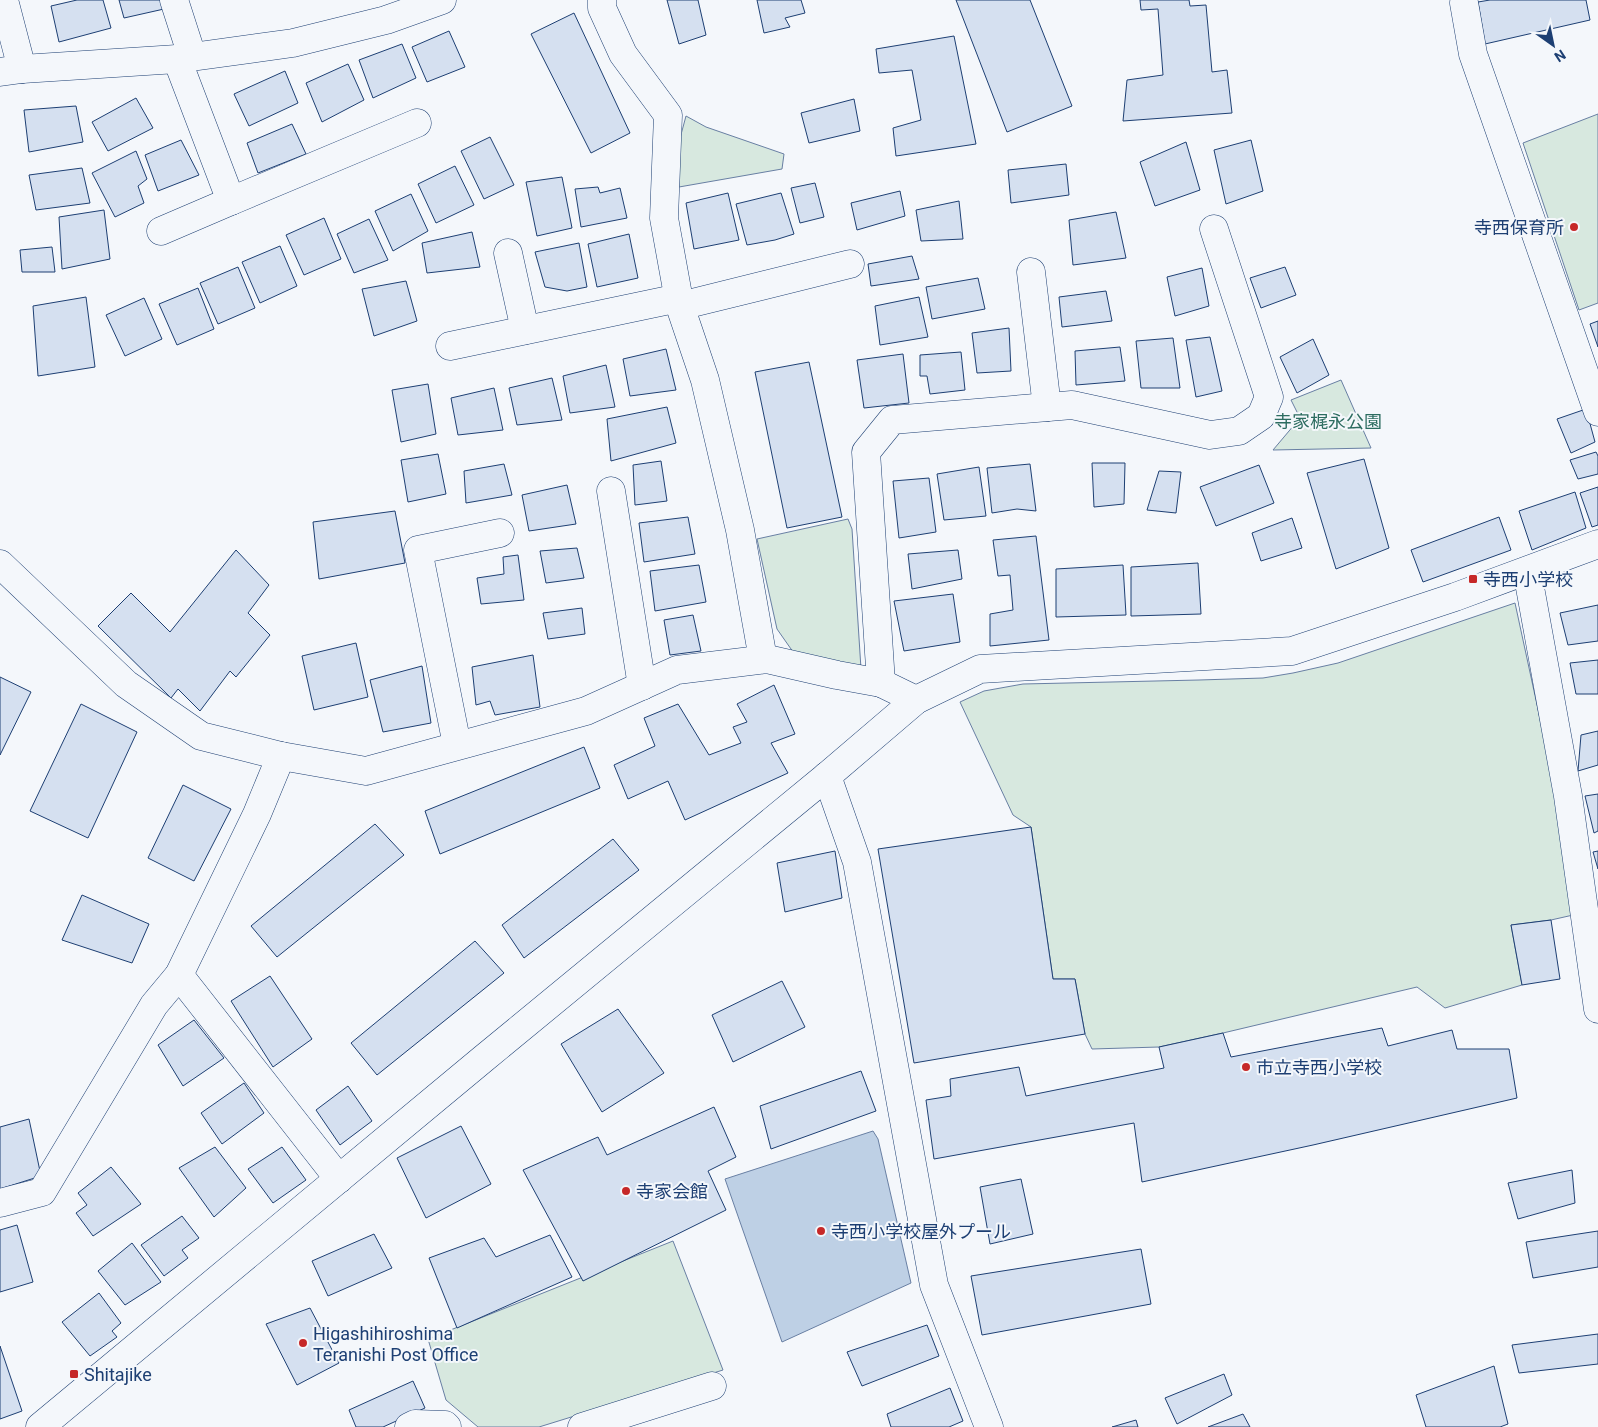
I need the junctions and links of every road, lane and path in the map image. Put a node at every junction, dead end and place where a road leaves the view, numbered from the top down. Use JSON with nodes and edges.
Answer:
{"nodes":[{"id":1,"x":4,"y":0,"type":"edge"},
{"id":2,"x":174,"y":0,"type":"edge"},
{"id":3,"x":442,"y":0,"type":"edge"},
{"id":4,"x":602,"y":0,"type":"edge"},
{"id":5,"x":1464,"y":3,"type":"dead end"},
{"id":6,"x":185,"y":58,"type":"junction"},
{"id":7,"x":11,"y":70,"type":"edge"},
{"id":8,"x":417,"y":123,"type":"dead end"},
{"id":9,"x":231,"y":201,"type":"junction"},
{"id":10,"x":1214,"y":229,"type":"dead end"},
{"id":11,"x":161,"y":231,"type":"dead end"},
{"id":12,"x":508,"y":253,"type":"dead end"},
{"id":13,"x":850,"y":264,"type":"dead end"},
{"id":14,"x":1031,"y":272,"type":"dead end"},
{"id":15,"x":679,"y":302,"type":"junction"},
{"id":16,"x":525,"y":330,"type":"junction"},
{"id":17,"x":450,"y":346,"type":"dead end"},
{"id":18,"x":1048,"y":408,"type":"junction"},
{"id":19,"x":1598,"y":412,"type":"edge"},
{"id":20,"x":611,"y":491,"type":"dead end"},
{"id":21,"x":500,"y":534,"type":"dead end"},
{"id":22,"x":1598,"y":544,"type":"edge"},
{"id":23,"x":0,"y":564,"type":"edge"},
{"id":24,"x":1527,"y":571,"type":"junction"},
{"id":25,"x":763,"y":659,"type":"junction"},
{"id":26,"x":881,"y":683,"type":"junction"},
{"id":27,"x":642,"y":686,"type":"junction"},
{"id":28,"x":916,"y":700,"type":"junction"},
{"id":29,"x":456,"y":745,"type":"junction"},
{"id":30,"x":281,"y":756,"type":"junction"},
{"id":31,"x":827,"y":776,"type":"junction"},
{"id":32,"x":179,"y":975,"type":"junction"},
{"id":33,"x":1598,"y":1009,"type":"edge"},
{"id":34,"x":339,"y":1179,"type":"junction"},
{"id":35,"x":0,"y":1203,"type":"edge"},
{"id":36,"x":712,"y":1386,"type":"dead end"},
{"id":37,"x":40,"y":1427,"type":"edge"},
{"id":38,"x":408,"y":1427,"type":"edge"},
{"id":39,"x":447,"y":1427,"type":"edge"},
{"id":40,"x":582,"y":1427,"type":"edge"},
{"id":41,"x":990,"y":1427,"type":"edge"}],
"edges":[{"from":1,"to":7,"type":"street"},
{"from":2,"to":6,"type":"street"},
{"from":3,"to":6,"type":"street"},
{"from":4,"to":15,"type":"street"},
{"from":5,"to":19,"type":"street"},
{"from":6,"to":7,"type":"street"},
{"from":6,"to":9,"type":"street"},
{"from":8,"to":9,"type":"street"},
{"from":9,"to":11,"type":"street"},
{"from":10,"to":18,"type":"street"},
{"from":12,"to":16,"type":"street"},
{"from":13,"to":15,"type":"street"},
{"from":14,"to":18,"type":"street"},
{"from":15,"to":16,"type":"street"},
{"from":15,"to":25,"type":"street"},
{"from":16,"to":17,"type":"street"},
{"from":18,"to":26,"type":"street"},
{"from":20,"to":27,"type":"street"},
{"from":21,"to":29,"type":"street"},
{"from":22,"to":24,"type":"street"},
{"from":23,"to":30,"type":"street"},
{"from":24,"to":28,"type":"street"},
{"from":24,"to":33,"type":"street"},
{"from":25,"to":26,"type":"street"},
{"from":25,"to":27,"type":"street"},
{"from":26,"to":28,"type":"street"},
{"from":27,"to":29,"type":"street"},
{"from":28,"to":31,"type":"street"},
{"from":29,"to":30,"type":"street"},
{"from":30,"to":32,"type":"street"},
{"from":31,"to":34,"type":"street"},
{"from":31,"to":41,"type":"street"},
{"from":32,"to":34,"type":"street"},
{"from":32,"to":35,"type":"street"},
{"from":34,"to":37,"type":"street"},
{"from":36,"to":40,"type":"street"},
{"from":38,"to":39,"type":"street"}]}
